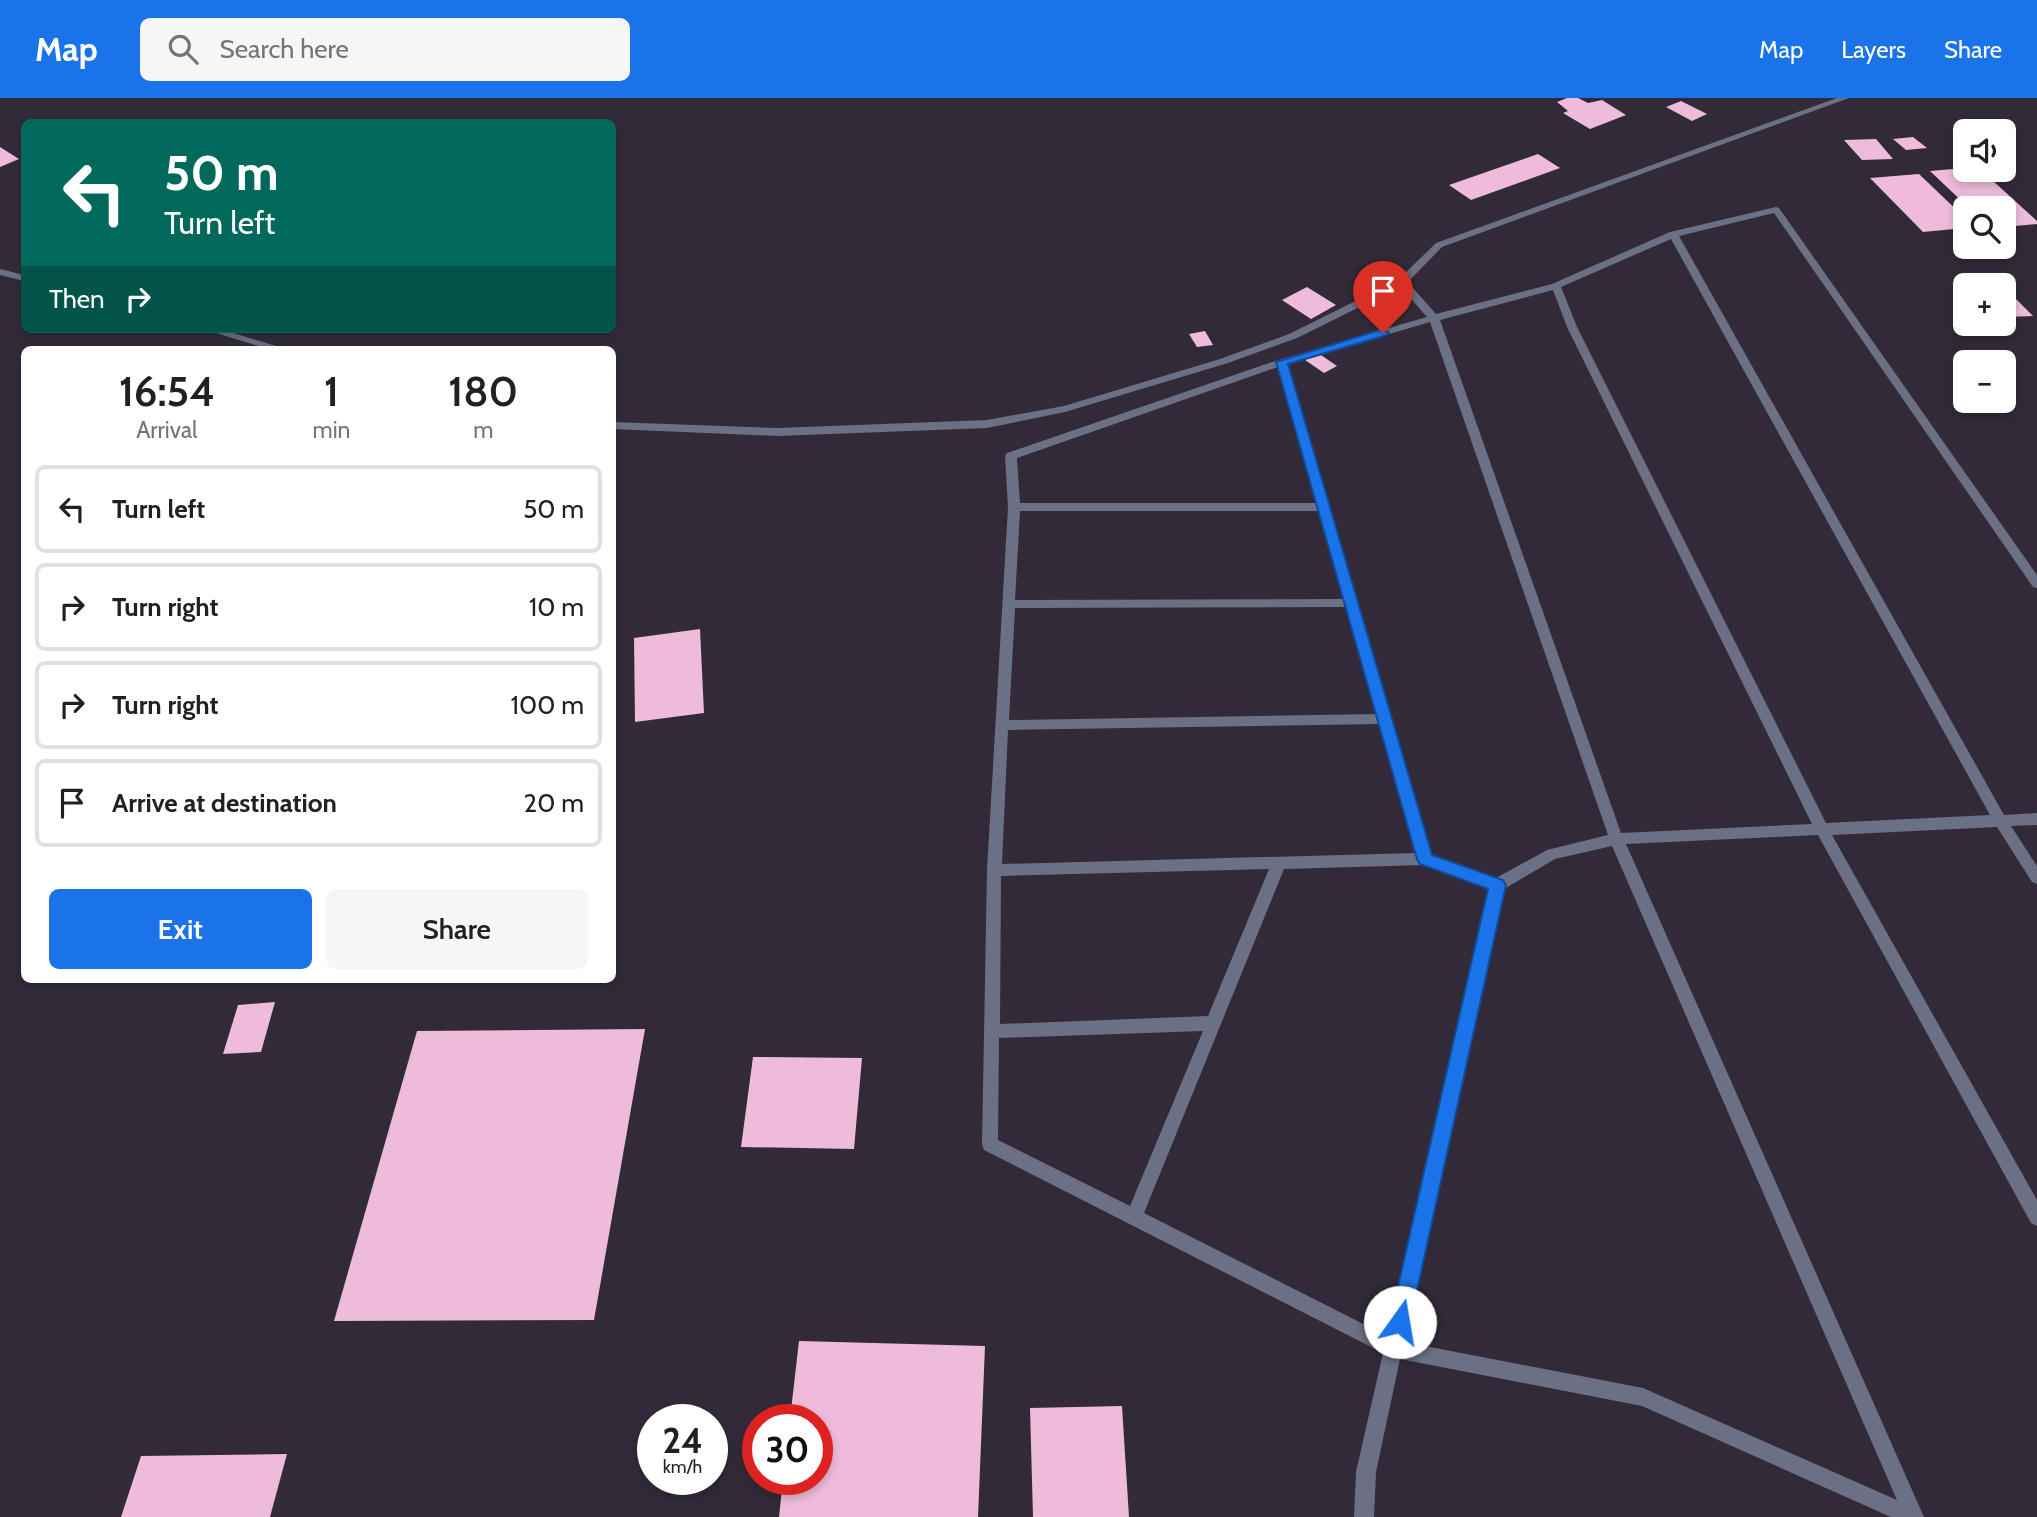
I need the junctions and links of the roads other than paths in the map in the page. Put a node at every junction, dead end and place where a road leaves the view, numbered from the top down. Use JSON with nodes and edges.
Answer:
{"nodes":[{"id":1,"x":1845,"y":98,"type":"edge"},
{"id":2,"x":1673,"y":234,"type":"junction"},
{"id":3,"x":3,"y":275,"type":"edge"},
{"id":4,"x":21,"y":278,"type":"edge"},
{"id":5,"x":1402,"y":282,"type":"junction"},
{"id":6,"x":1556,"y":286,"type":"junction"},
{"id":7,"x":1434,"y":318,"type":"junction"},
{"id":8,"x":222,"y":333,"type":"edge"},
{"id":9,"x":270,"y":346,"type":"edge"},
{"id":10,"x":1282,"y":362,"type":"junction"},
{"id":11,"x":616,"y":425,"type":"edge"},
{"id":12,"x":1014,"y":507,"type":"junction"},
{"id":13,"x":1324,"y":507,"type":"junction"},
{"id":14,"x":2037,"y":584,"type":"edge"},
{"id":15,"x":1352,"y":603,"type":"junction"},
{"id":16,"x":1009,"y":604,"type":"junction"},
{"id":17,"x":1385,"y":719,"type":"junction"},
{"id":18,"x":1002,"y":725,"type":"junction"},
{"id":19,"x":2037,"y":819,"type":"edge"},
{"id":20,"x":2000,"y":820,"type":"junction"},
{"id":21,"x":1822,"y":830,"type":"junction"},
{"id":22,"x":1616,"y":839,"type":"junction"},
{"id":23,"x":1426,"y":859,"type":"junction"},
{"id":24,"x":1279,"y":863,"type":"junction"},
{"id":25,"x":994,"y":870,"type":"junction"},
{"id":26,"x":2037,"y":878,"type":"edge"},
{"id":27,"x":1497,"y":885,"type":"junction"},
{"id":28,"x":1214,"y":1023,"type":"junction"},
{"id":29,"x":991,"y":1031,"type":"junction"},
{"id":30,"x":1134,"y":1217,"type":"junction"},
{"id":31,"x":2037,"y":1217,"type":"edge"},
{"id":32,"x":1394,"y":1349,"type":"junction"},
{"id":33,"x":1364,"y":1517,"type":"edge"},
{"id":34,"x":1914,"y":1517,"type":"edge"}],
"edges":[{"from":1,"to":5,"type":"street"},
{"from":2,"to":6,"type":"street"},
{"from":2,"to":14,"type":"street"},
{"from":2,"to":20,"type":"street"},
{"from":3,"to":4,"type":"street"},
{"from":5,"to":7,"type":"street"},
{"from":5,"to":11,"type":"street"},
{"from":6,"to":7,"type":"street"},
{"from":6,"to":21,"type":"street"},
{"from":7,"to":10,"type":"street"},
{"from":7,"to":22,"type":"street"},
{"from":8,"to":9,"type":"street"},
{"from":10,"to":12,"type":"street"},
{"from":10,"to":13,"type":"street"},
{"from":12,"to":13,"type":"street"},
{"from":12,"to":16,"type":"street"},
{"from":13,"to":15,"type":"street"},
{"from":15,"to":16,"type":"street"},
{"from":15,"to":17,"type":"street"},
{"from":16,"to":18,"type":"street"},
{"from":17,"to":18,"type":"street"},
{"from":17,"to":23,"type":"street"},
{"from":18,"to":25,"type":"street"},
{"from":19,"to":20,"type":"street"},
{"from":20,"to":21,"type":"street"},
{"from":20,"to":26,"type":"street"},
{"from":21,"to":22,"type":"street"},
{"from":21,"to":31,"type":"street"},
{"from":22,"to":27,"type":"street"},
{"from":22,"to":34,"type":"street"},
{"from":23,"to":24,"type":"street"},
{"from":23,"to":27,"type":"street"},
{"from":24,"to":25,"type":"street"},
{"from":24,"to":28,"type":"street"},
{"from":25,"to":29,"type":"street"},
{"from":27,"to":32,"type":"street"},
{"from":28,"to":29,"type":"street"},
{"from":28,"to":30,"type":"street"},
{"from":29,"to":30,"type":"street"},
{"from":30,"to":32,"type":"street"},
{"from":32,"to":33,"type":"street"},
{"from":32,"to":34,"type":"street"}]}
